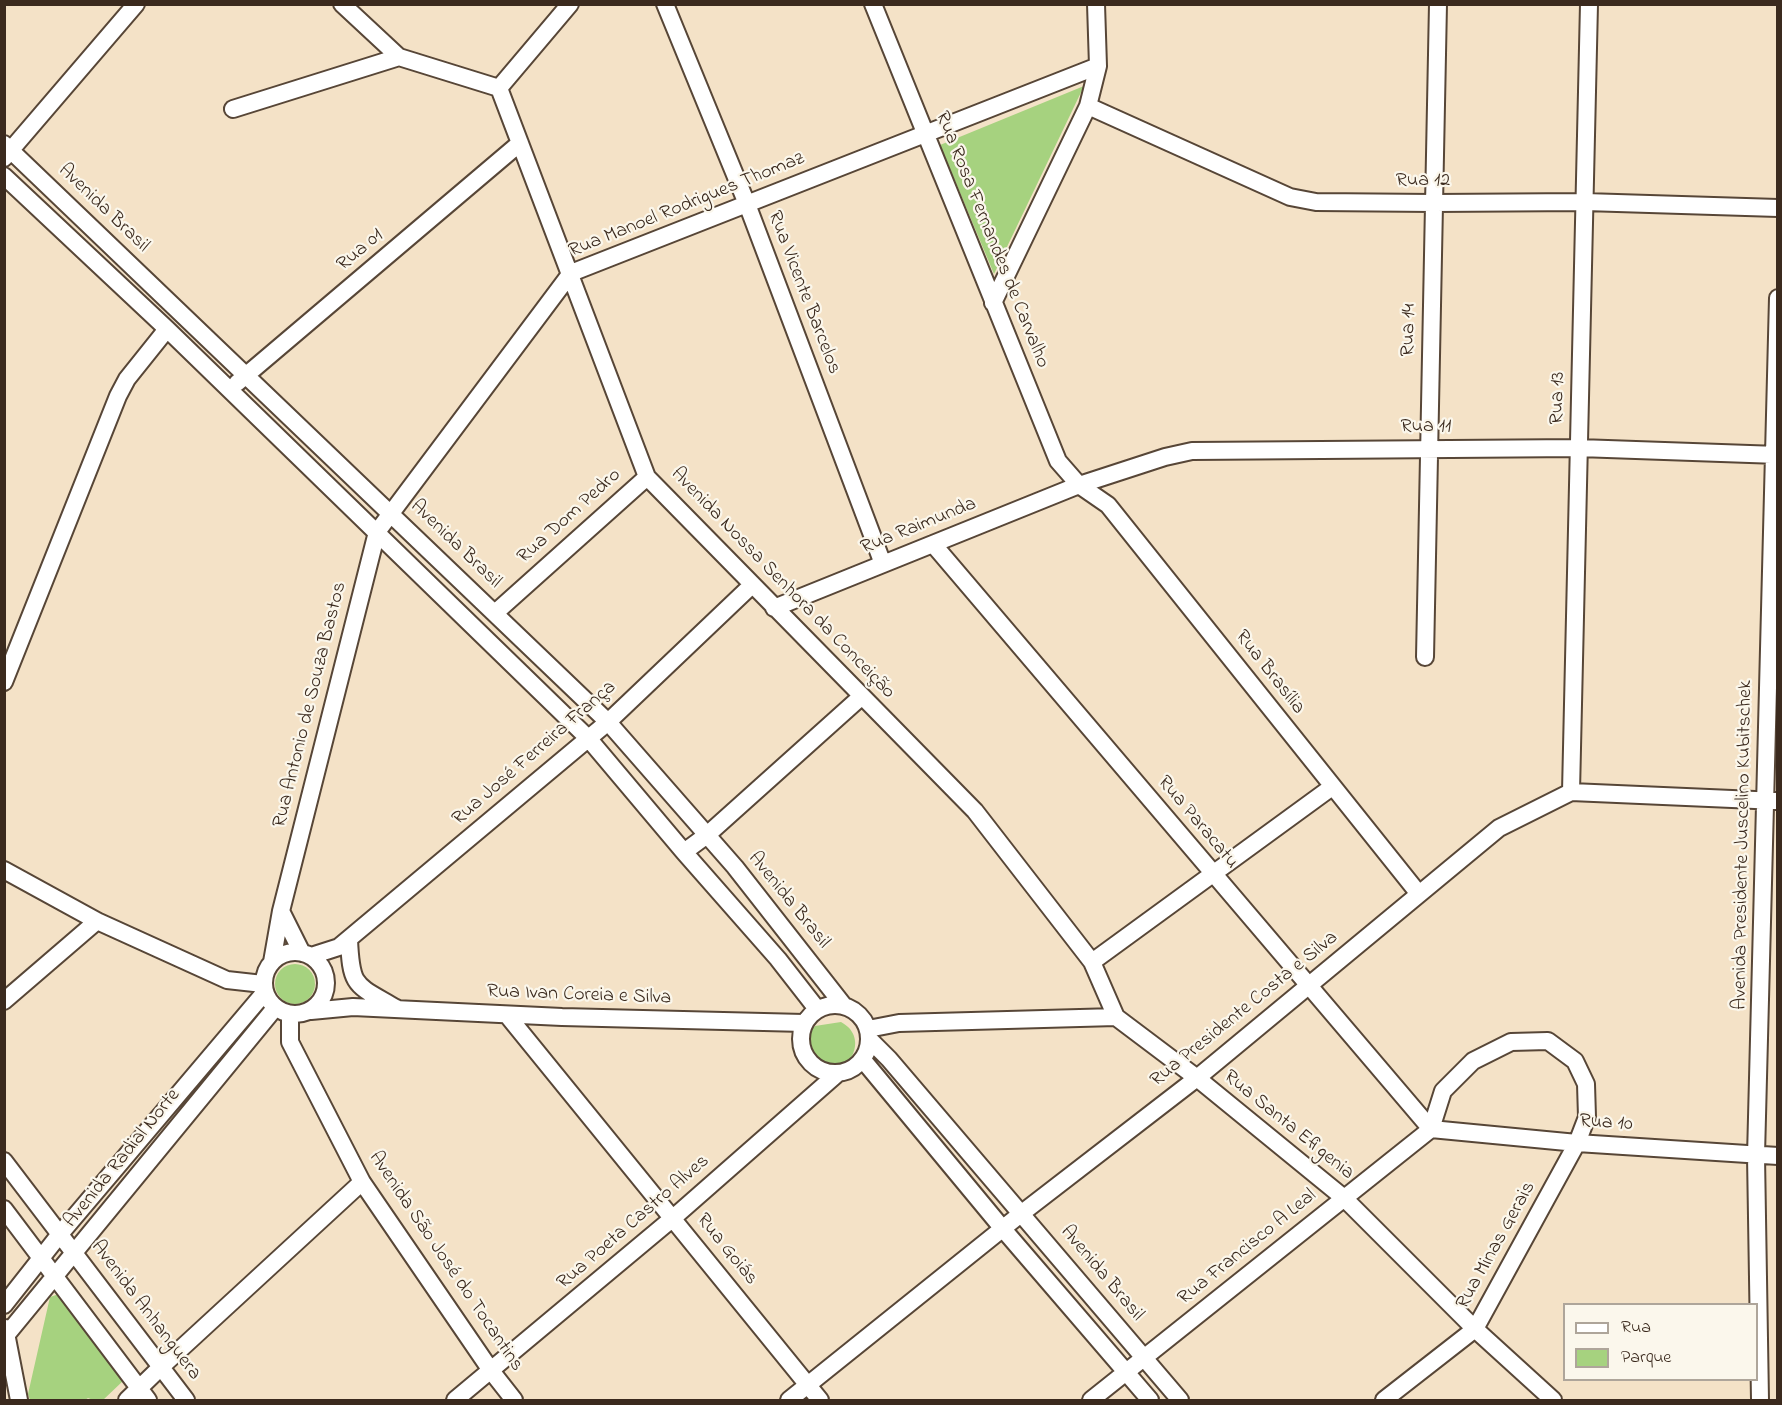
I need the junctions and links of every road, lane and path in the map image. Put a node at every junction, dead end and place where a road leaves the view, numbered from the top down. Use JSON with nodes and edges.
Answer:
{"nodes":[{"id":1,"x":136,"y":4,"type":"edge"},
{"id":2,"x":570,"y":4,"type":"edge"},
{"id":3,"x":665,"y":4,"type":"edge"},
{"id":4,"x":873,"y":4,"type":"edge"},
{"id":5,"x":1096,"y":4,"type":"edge"},
{"id":6,"x":1438,"y":4,"type":"edge"},
{"id":7,"x":1589,"y":4,"type":"edge"},
{"id":8,"x":352,"y":8,"type":"edge"},
{"id":9,"x":399,"y":57,"type":"junction"},
{"id":10,"x":1098,"y":66,"type":"junction"},
{"id":11,"x":499,"y":87,"type":"junction"},
{"id":12,"x":1088,"y":106,"type":"junction"},
{"id":13,"x":233,"y":109,"type":"dead end"},
{"id":14,"x":926,"y":135,"type":"junction"},
{"id":15,"x":520,"y":143,"type":"junction"},
{"id":16,"x":7,"y":151,"type":"edge"},
{"id":17,"x":4,"y":176,"type":"edge"},
{"id":18,"x":1585,"y":202,"type":"junction"},
{"id":19,"x":1434,"y":203,"type":"junction"},
{"id":20,"x":747,"y":204,"type":"junction"},
{"id":21,"x":1778,"y":208,"type":"edge"},
{"id":22,"x":115,"y":250,"type":"junction"},
{"id":23,"x":100,"y":267,"type":"junction"},
{"id":24,"x":571,"y":273,"type":"junction"},
{"id":25,"x":1778,"y":298,"type":"edge"},
{"id":26,"x":993,"y":303,"type":"junction"},
{"id":27,"x":166,"y":329,"type":"junction"},
{"id":28,"x":246,"y":376,"type":"junction"},
{"id":29,"x":229,"y":391,"type":"junction"},
{"id":30,"x":1579,"y":448,"type":"junction"},
{"id":31,"x":1429,"y":449,"type":"junction"},
{"id":32,"x":1776,"y":454,"type":"edge"},
{"id":33,"x":647,"y":477,"type":"junction"},
{"id":34,"x":1079,"y":485,"type":"junction"},
{"id":35,"x":391,"y":513,"type":"junction"},
{"id":36,"x":377,"y":532,"type":"junction"},
{"id":37,"x":933,"y":544,"type":"junction"},
{"id":38,"x":883,"y":564,"type":"junction"},
{"id":39,"x":752,"y":585,"type":"junction"},
{"id":40,"x":774,"y":608,"type":"junction"},
{"id":41,"x":495,"y":613,"type":"junction"},
{"id":42,"x":1425,"y":657,"type":"dead end"},
{"id":43,"x":4,"y":682,"type":"edge"},
{"id":44,"x":862,"y":696,"type":"junction"},
{"id":45,"x":608,"y":722,"type":"junction"},
{"id":46,"x":588,"y":738,"type":"junction"},
{"id":47,"x":1332,"y":787,"type":"junction"},
{"id":48,"x":1571,"y":792,"type":"junction"},
{"id":49,"x":1772,"y":801,"type":"edge"},
{"id":50,"x":707,"y":835,"type":"junction"},
{"id":51,"x":684,"y":852,"type":"junction"},
{"id":52,"x":4,"y":870,"type":"edge"},
{"id":53,"x":1213,"y":874,"type":"junction"},
{"id":54,"x":1419,"y":894,"type":"junction"},
{"id":55,"x":281,"y":911,"type":"junction"},
{"id":56,"x":98,"y":921,"type":"junction"},
{"id":57,"x":344,"y":943,"type":"junction"},
{"id":58,"x":307,"y":954,"type":"junction"},
{"id":59,"x":272,"y":962,"type":"junction"},
{"id":60,"x":1092,"y":962,"type":"junction"},
{"id":61,"x":326,"y":979,"type":"junction"},
{"id":62,"x":1308,"y":986,"type":"junction"},
{"id":63,"x":264,"y":988,"type":"junction"},
{"id":64,"x":4,"y":1001,"type":"edge"},
{"id":65,"x":844,"y":1005,"type":"junction"},
{"id":66,"x":353,"y":1007,"type":"junction"},
{"id":67,"x":817,"y":1009,"type":"junction"},
{"id":68,"x":399,"y":1010,"type":"junction"},
{"id":69,"x":282,"y":1011,"type":"junction"},
{"id":70,"x":311,"y":1011,"type":"junction"},
{"id":71,"x":507,"y":1015,"type":"junction"},
{"id":72,"x":1116,"y":1017,"type":"junction"},
{"id":73,"x":804,"y":1023,"type":"junction"},
{"id":74,"x":869,"y":1034,"type":"junction"},
{"id":75,"x":863,"y":1060,"type":"junction"},
{"id":76,"x":837,"y":1074,"type":"junction"},
{"id":77,"x":1197,"y":1078,"type":"junction"},
{"id":78,"x":1431,"y":1129,"type":"junction"},
{"id":79,"x":1576,"y":1143,"type":"junction"},
{"id":80,"x":1756,"y":1156,"type":"junction"},
{"id":81,"x":1778,"y":1156,"type":"edge"},
{"id":82,"x":4,"y":1161,"type":"edge"},
{"id":83,"x":362,"y":1182,"type":"junction"},
{"id":84,"x":1344,"y":1198,"type":"junction"},
{"id":85,"x":4,"y":1209,"type":"edge"},
{"id":86,"x":1022,"y":1213,"type":"junction"},
{"id":87,"x":673,"y":1218,"type":"junction"},
{"id":88,"x":1003,"y":1229,"type":"junction"},
{"id":89,"x":60,"y":1234,"type":"junction"},
{"id":90,"x":75,"y":1252,"type":"junction"},
{"id":91,"x":41,"y":1259,"type":"junction"},
{"id":92,"x":54,"y":1276,"type":"junction"},
{"id":93,"x":1757,"y":1303,"type":"edge"},
{"id":94,"x":4,"y":1305,"type":"edge"},
{"id":95,"x":1475,"y":1329,"type":"junction"},
{"id":96,"x":5,"y":1333,"type":"edge"},
{"id":97,"x":1144,"y":1358,"type":"junction"},
{"id":98,"x":161,"y":1367,"type":"junction"},
{"id":99,"x":492,"y":1372,"type":"junction"},
{"id":100,"x":1126,"y":1373,"type":"junction"},
{"id":101,"x":1758,"y":1381,"type":"edge"},
{"id":102,"x":808,"y":1385,"type":"junction"},
{"id":103,"x":1535,"y":1394,"type":"edge"},
{"id":104,"x":144,"y":1395,"type":"edge"},
{"id":105,"x":1758,"y":1398,"type":"edge"},
{"id":106,"x":19,"y":1401,"type":"edge"},
{"id":107,"x":127,"y":1401,"type":"edge"},
{"id":108,"x":186,"y":1401,"type":"edge"},
{"id":109,"x":455,"y":1401,"type":"edge"},
{"id":110,"x":514,"y":1401,"type":"edge"},
{"id":111,"x":789,"y":1401,"type":"edge"},
{"id":112,"x":820,"y":1401,"type":"edge"},
{"id":113,"x":1091,"y":1401,"type":"edge"},
{"id":114,"x":1150,"y":1401,"type":"edge"},
{"id":115,"x":1180,"y":1401,"type":"edge"},
{"id":116,"x":1384,"y":1401,"type":"edge"},
{"id":117,"x":1553,"y":1401,"type":"edge"}],
"edges":[{"from":1,"to":16,"type":"street"},
{"from":2,"to":11,"type":"street"},
{"from":3,"to":20,"type":"street","name":"Rua Vicente Barcelos"},
{"from":4,"to":14,"type":"street","name":"Rua Rosa Fernandes de Carvalho"},
{"from":5,"to":10,"type":"street"},
{"from":6,"to":19,"type":"street","name":"Rua 14"},
{"from":7,"to":18,"type":"street","name":"Rua 13"},
{"from":8,"to":9,"type":"street"},
{"from":9,"to":11,"type":"street"},
{"from":9,"to":13,"type":"street"},
{"from":10,"to":12,"type":"street"},
{"from":10,"to":14,"type":"street","name":"Rua Manoel Rodrigues Thomaz"},
{"from":11,"to":15,"type":"street","name":"Avenida Nossa Senhora da Conceição"},
{"from":12,"to":19,"type":"street","name":"Rua 12"},
{"from":12,"to":26,"type":"street"},
{"from":14,"to":20,"type":"street","name":"Rua Manoel Rodrigues Thomaz"},
{"from":14,"to":26,"type":"street","name":"Rua Rosa Fernandes de Carvalho"},
{"from":15,"to":24,"type":"street","name":"Avenida Nossa Senhora da Conceição"},
{"from":15,"to":28,"type":"street","name":"Rua 01"},
{"from":16,"to":22,"type":"street","name":"Avenida Brasil"},
{"from":17,"to":23,"type":"street"},
{"from":18,"to":19,"type":"street","name":"Rua 12"},
{"from":18,"to":21,"type":"street","name":"Rua 12"},
{"from":18,"to":30,"type":"street","name":"Rua 13"},
{"from":19,"to":31,"type":"street","name":"Rua 14"},
{"from":20,"to":24,"type":"street","name":"Rua Manoel Rodrigues Thomaz"},
{"from":20,"to":38,"type":"street","name":"Rua Vicente Barcelos"},
{"from":22,"to":23,"type":"street"},
{"from":22,"to":28,"type":"street","name":"Avenida Brasil"},
{"from":23,"to":27,"type":"street"},
{"from":24,"to":33,"type":"street","name":"Avenida Nossa Senhora da Conceição"},
{"from":24,"to":35,"type":"street","name":"Rua Manoel Rodrigues Thomaz"},
{"from":25,"to":32,"type":"street","name":"Avenida Presidente Juscelino Kubitschek"},
{"from":26,"to":34,"type":"street","name":"Rua Rosa Fernandes de Carvalho"},
{"from":27,"to":29,"type":"street"},
{"from":27,"to":43,"type":"street"},
{"from":28,"to":29,"type":"street","name":"Rua 01"},
{"from":28,"to":35,"type":"street","name":"Avenida Brasil"},
{"from":29,"to":36,"type":"street"},
{"from":30,"to":31,"type":"street","name":"Rua 11"},
{"from":30,"to":32,"type":"street","name":"Rua 11"},
{"from":30,"to":48,"type":"street","name":"Rua 13"},
{"from":31,"to":34,"type":"street","name":"Rua 11"},
{"from":31,"to":42,"type":"street","name":"Rua 14"},
{"from":32,"to":49,"type":"street","name":"Avenida Presidente Juscelino Kubitschek"},
{"from":33,"to":39,"type":"street","name":"Avenida Nossa Senhora da Conceição"},
{"from":33,"to":41,"type":"street","name":"Rua Dom Pedro"},
{"from":34,"to":37,"type":"street","name":"Rua Raimunda"},
{"from":34,"to":47,"type":"street","name":"Rua Brasília"},
{"from":35,"to":36,"type":"street","name":"Rua Antonio de Souza Bastos"},
{"from":35,"to":41,"type":"street","name":"Avenida Brasil"},
{"from":36,"to":46,"type":"street"},
{"from":36,"to":55,"type":"street","name":"Rua Antonio de Souza Bastos"},
{"from":37,"to":38,"type":"street","name":"Rua Raimunda"},
{"from":37,"to":53,"type":"street","name":"Rua Paracatu"},
{"from":38,"to":40,"type":"street","name":"Rua Raimunda"},
{"from":39,"to":40,"type":"street","name":"Avenida Nossa Senhora da Conceição"},
{"from":39,"to":45,"type":"street","name":"Rua José Ferreira França"},
{"from":40,"to":44,"type":"street","name":"Avenida Nossa Senhora da Conceição"},
{"from":41,"to":45,"type":"street","name":"Avenida Brasil"},
{"from":44,"to":50,"type":"street"},
{"from":44,"to":60,"type":"street","name":"Avenida Nossa Senhora da Conceição"},
{"from":45,"to":46,"type":"street","name":"Rua José Ferreira França"},
{"from":45,"to":50,"type":"street","name":"Avenida Brasil"},
{"from":46,"to":51,"type":"street"},
{"from":46,"to":57,"type":"street","name":"Rua José Ferreira França"},
{"from":47,"to":53,"type":"street"},
{"from":47,"to":54,"type":"street","name":"Rua Brasília"},
{"from":48,"to":49,"type":"street","name":"Rua Presidente Costa e Silva"},
{"from":48,"to":54,"type":"street","name":"Rua Presidente Costa e Silva"},
{"from":49,"to":80,"type":"street","name":"Avenida Presidente Juscelino Kubitschek"},
{"from":50,"to":51,"type":"street"},
{"from":50,"to":65,"type":"street","name":"Avenida Brasil"},
{"from":51,"to":67,"type":"street"},
{"from":52,"to":56,"type":"street"},
{"from":53,"to":60,"type":"street"},
{"from":53,"to":62,"type":"street","name":"Rua Paracatu"},
{"from":54,"to":62,"type":"street","name":"Rua Presidente Costa e Silva"},
{"from":55,"to":58,"type":"street"},
{"from":55,"to":59,"type":"street","name":"Rua Antonio de Souza Bastos"},
{"from":56,"to":63,"type":"street"},
{"from":56,"to":64,"type":"street"},
{"from":57,"to":58,"type":"street","name":"Rua José Ferreira França"},
{"from":57,"to":61,"type":"street","name":"Rua José Ferreira França"},
{"from":57,"to":68,"type":"street"},
{"from":58,"to":59,"type":"street"},
{"from":58,"to":61,"type":"street"},
{"from":59,"to":63,"type":"street"},
{"from":60,"to":72,"type":"street","name":"Avenida Nossa Senhora da Conceição"},
{"from":61,"to":66,"type":"street"},
{"from":61,"to":70,"type":"street"},
{"from":62,"to":77,"type":"street","name":"Rua Presidente Costa e Silva"},
{"from":62,"to":78,"type":"street","name":"Rua Paracatu"},
{"from":63,"to":69,"type":"street"},
{"from":63,"to":89,"type":"street","name":"Avenida Radial Norte"},
{"from":65,"to":67,"type":"street"},
{"from":65,"to":74,"type":"street"},
{"from":66,"to":68,"type":"street","name":"Rua Ivan Coreia e Silva"},
{"from":66,"to":70,"type":"street","name":"Rua Ivan Coreia e Silva"},
{"from":67,"to":73,"type":"street"},
{"from":68,"to":71,"type":"street","name":"Rua Ivan Coreia e Silva"},
{"from":69,"to":70,"type":"street"},
{"from":69,"to":83,"type":"street","name":"Avenida São José do Tocantins"},
{"from":69,"to":90,"type":"street","name":"Avenida Radial Norte"},
{"from":71,"to":73,"type":"street","name":"Rua Ivan Coreia e Silva"},
{"from":71,"to":87,"type":"street","name":"Rua Goiás"},
{"from":72,"to":74,"type":"street"},
{"from":72,"to":77,"type":"street","name":"Rua Santa Efigenia"},
{"from":73,"to":76,"type":"street"},
{"from":74,"to":75,"type":"street"},
{"from":74,"to":86,"type":"street","name":"Avenida Brasil"},
{"from":75,"to":76,"type":"street"},
{"from":75,"to":88,"type":"street"},
{"from":76,"to":87,"type":"street","name":"Rua Poeta Castro Alves"},
{"from":77,"to":84,"type":"street","name":"Rua Santa Efigenia"},
{"from":77,"to":86,"type":"street","name":"Rua Presidente Costa e Silva"},
{"from":78,"to":79,"type":"street","name":"Rua 10"},
{"from":78,"to":79,"type":"street","name":"Rua Minas Gerais"},
{"from":78,"to":84,"type":"street","name":"Rua Francisco A Leal"},
{"from":79,"to":80,"type":"street","name":"Rua 10"},
{"from":79,"to":95,"type":"street","name":"Rua Minas Gerais"},
{"from":80,"to":81,"type":"street","name":"Rua 10"},
{"from":80,"to":93,"type":"street","name":"Avenida Presidente Juscelino Kubitschek"},
{"from":82,"to":89,"type":"street","name":"Avenida Anhanguera"},
{"from":83,"to":98,"type":"street"},
{"from":83,"to":99,"type":"street","name":"Avenida São José do Tocantins"},
{"from":84,"to":95,"type":"street","name":"Rua Santa Efigenia"},
{"from":84,"to":97,"type":"street","name":"Rua Francisco A Leal"},
{"from":85,"to":91,"type":"street"},
{"from":86,"to":88,"type":"street","name":"Rua Presidente Costa e Silva"},
{"from":86,"to":97,"type":"street","name":"Avenida Brasil"},
{"from":87,"to":99,"type":"street","name":"Rua Poeta Castro Alves"},
{"from":87,"to":102,"type":"street","name":"Rua Goiás"},
{"from":88,"to":100,"type":"street"},
{"from":88,"to":102,"type":"street","name":"Rua Presidente Costa e Silva"},
{"from":89,"to":90,"type":"street","name":"Avenida Anhanguera"},
{"from":89,"to":91,"type":"street","name":"Avenida Radial Norte"},
{"from":90,"to":92,"type":"street","name":"Avenida Radial Norte"},
{"from":90,"to":98,"type":"street","name":"Avenida Anhanguera"},
{"from":91,"to":92,"type":"street"},
{"from":91,"to":94,"type":"street","name":"Avenida Radial Norte"},
{"from":92,"to":96,"type":"street","name":"Avenida Radial Norte"},
{"from":92,"to":104,"type":"street"},
{"from":95,"to":103,"type":"street","name":"Rua Santa Efigenia"},
{"from":95,"to":116,"type":"street","name":"Rua Minas Gerais"},
{"from":96,"to":106,"type":"street"},
{"from":97,"to":100,"type":"street","name":"Rua Francisco A Leal"},
{"from":97,"to":115,"type":"street","name":"Avenida Brasil"},
{"from":98,"to":104,"type":"street"},
{"from":98,"to":108,"type":"street","name":"Avenida Anhanguera"},
{"from":99,"to":109,"type":"street","name":"Rua Poeta Castro Alves"},
{"from":99,"to":110,"type":"street","name":"Avenida São José do Tocantins"},
{"from":100,"to":113,"type":"street","name":"Rua Francisco A Leal"},
{"from":100,"to":114,"type":"street"},
{"from":101,"to":105,"type":"street","name":"Avenida Presidente Juscelino Kubitschek"},
{"from":102,"to":111,"type":"street","name":"Rua Presidente Costa e Silva"},
{"from":102,"to":112,"type":"street","name":"Rua Goiás"},
{"from":103,"to":117,"type":"street","name":"Rua Santa Efigenia"},
{"from":104,"to":107,"type":"street"}]}
